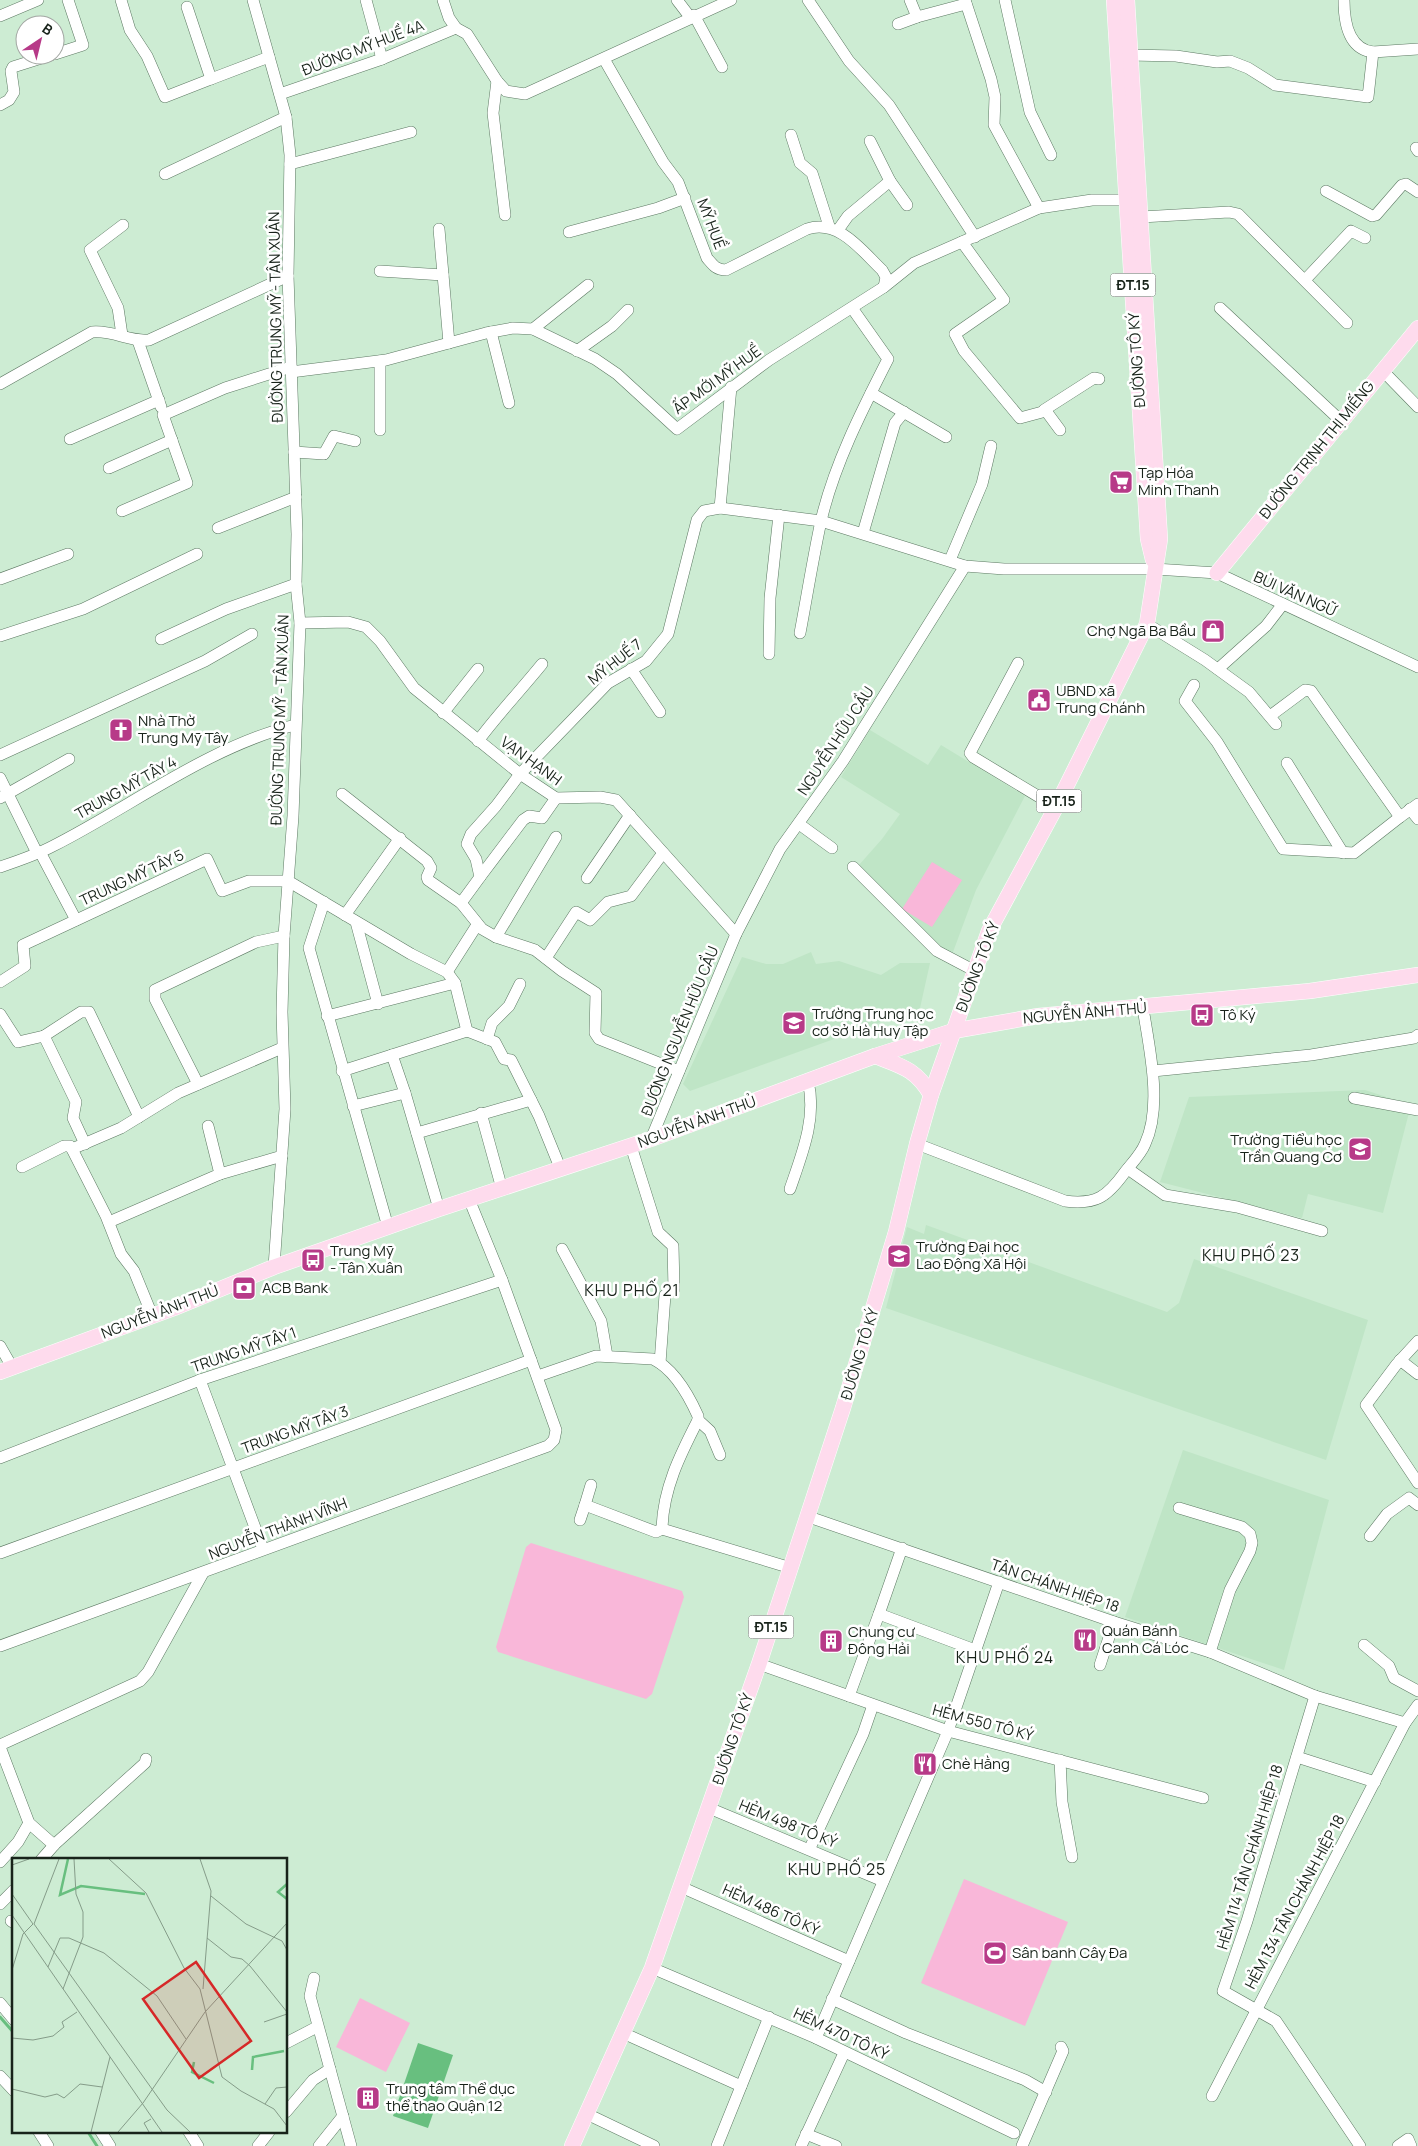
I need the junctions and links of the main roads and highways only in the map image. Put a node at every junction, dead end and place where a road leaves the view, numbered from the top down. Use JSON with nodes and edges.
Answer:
{"nodes":[{"id":1,"x":1114,"y":0,"type":"edge"},
{"id":2,"x":1127,"y":0,"type":"edge"},
{"id":3,"x":1418,"y":328,"type":"edge"},
{"id":4,"x":1155,"y":569,"type":"junction"},
{"id":5,"x":1217,"y":573,"type":"road end"},
{"id":6,"x":1418,"y":975,"type":"edge"},
{"id":7,"x":953,"y":1031,"type":"junction"},
{"id":8,"x":875,"y":1056,"type":"junction"},
{"id":9,"x":931,"y":1095,"type":"junction"},
{"id":10,"x":6,"y":1370,"type":"edge"},
{"id":11,"x":572,"y":2146,"type":"edge"}],
"edges":[{"from":1,"to":4,"type":"main road","name":"ĐƯỜNG TÔ KÝ","number":"ĐT.15"},
{"from":2,"to":4,"type":"main road","name":"ĐƯỜNG TÔ KÝ","number":"ĐT.15"},
{"from":3,"to":5,"type":"main road","name":"ĐƯỜNG TRỊNH THỊ MIẾNG"},
{"from":4,"to":7,"type":"main road","name":"ĐƯỜNG TÔ KÝ","number":"ĐT.15"},
{"from":6,"to":7,"type":"main road","name":"NGUYỄN ẢNH THỦ"},
{"from":7,"to":8,"type":"main road","name":"NGUYỄN ẢNH THỦ"},
{"from":7,"to":9,"type":"main road","name":"ĐƯỜNG TÔ KÝ","number":"ĐT.15"},
{"from":8,"to":9,"type":"main road"},
{"from":8,"to":10,"type":"main road","name":"NGUYỄN ẢNH THỦ"},
{"from":9,"to":11,"type":"main road","name":"ĐƯỜNG TÔ KÝ","number":"ĐT.15"}]}
